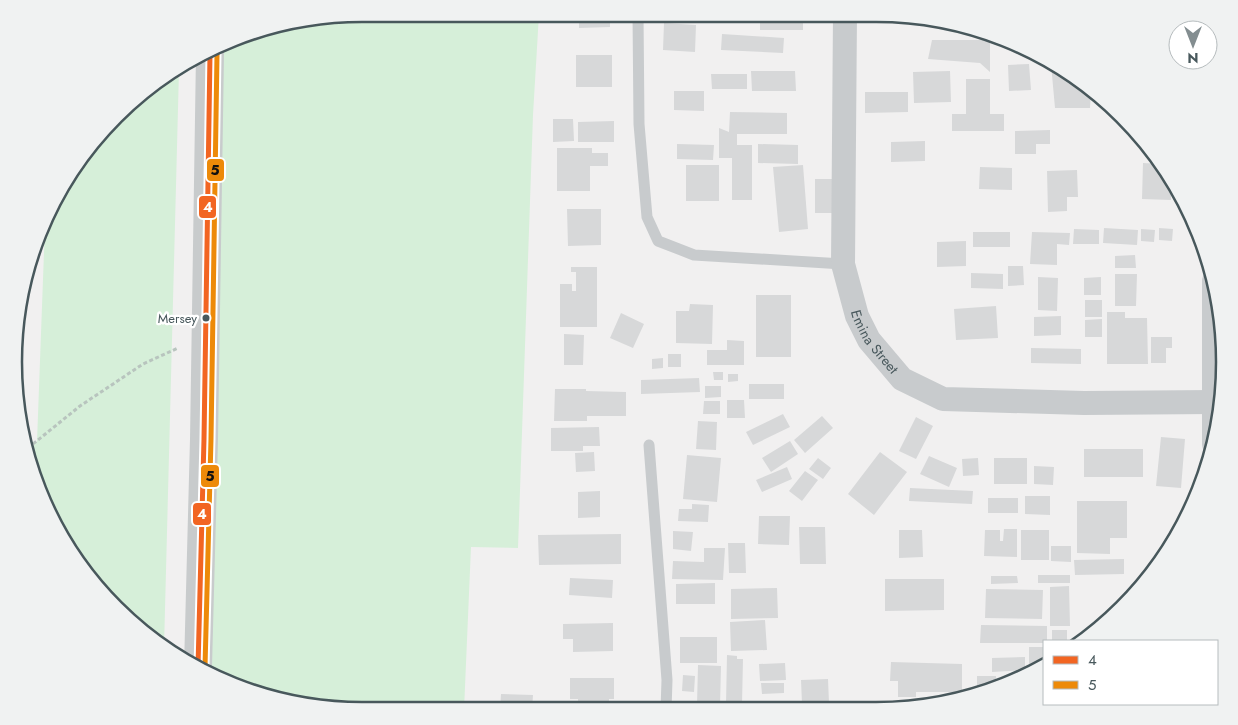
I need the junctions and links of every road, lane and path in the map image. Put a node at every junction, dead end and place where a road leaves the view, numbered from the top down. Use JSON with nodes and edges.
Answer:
{"nodes":[{"id":1,"x":638,"y":22,"type":"edge"},
{"id":2,"x":845,"y":22,"type":"edge"},
{"id":3,"x":210,"y":59,"type":"edge"},
{"id":4,"x":843,"y":264,"type":"junction"},
{"id":5,"x":1214,"y":329,"type":"edge"},
{"id":6,"x":206,"y":335,"type":"junction"},
{"id":7,"x":1214,"y":396,"type":"edge"},
{"id":8,"x":1214,"y":402,"type":"edge"},
{"id":9,"x":33,"y":444,"type":"edge"},
{"id":10,"x":649,"y":445,"type":"dead end"},
{"id":11,"x":198,"y":660,"type":"edge"},
{"id":12,"x":666,"y":702,"type":"edge"}],
"edges":[{"from":1,"to":4,"type":"lane"},
{"from":2,"to":4,"type":"street","name":"Emina Street"},
{"from":3,"to":6,"type":"main road"},
{"from":4,"to":8,"type":"street","name":"Emina Street"},
{"from":5,"to":7,"type":"street"},
{"from":6,"to":9,"type":"path"},
{"from":6,"to":11,"type":"main road"},
{"from":10,"to":12,"type":"lane"}]}
